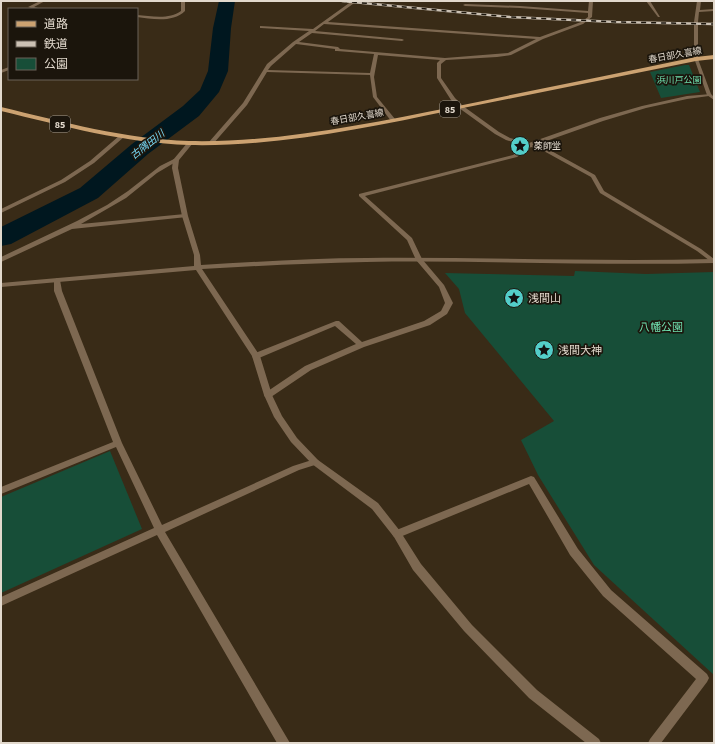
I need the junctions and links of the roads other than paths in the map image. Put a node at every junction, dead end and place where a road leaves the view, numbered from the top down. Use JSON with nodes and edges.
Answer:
{"nodes":[{"id":1,"x":44,"y":1,"type":"edge"},
{"id":2,"x":183,"y":1,"type":"edge"},
{"id":3,"x":355,"y":1,"type":"edge"},
{"id":4,"x":591,"y":1,"type":"edge"},
{"id":5,"x":648,"y":1,"type":"edge"},
{"id":6,"x":699,"y":1,"type":"edge"},
{"id":7,"x":465,"y":5,"type":"dead end"},
{"id":8,"x":35,"y":8,"type":"edge"},
{"id":9,"x":714,"y":10,"type":"edge"},
{"id":10,"x":697,"y":11,"type":"junction"},
{"id":11,"x":591,"y":12,"type":"junction"},
{"id":12,"x":138,"y":16,"type":"edge"},
{"id":13,"x":659,"y":16,"type":"dead end"},
{"id":14,"x":323,"y":23,"type":"junction"},
{"id":15,"x":261,"y":27,"type":"dead end"},
{"id":16,"x":312,"y":31,"type":"junction"},
{"id":17,"x":541,"y":38,"type":"junction"},
{"id":18,"x":402,"y":40,"type":"dead end"},
{"id":19,"x":296,"y":43,"type":"junction"},
{"id":20,"x":376,"y":54,"type":"junction"},
{"id":21,"x":714,"y":57,"type":"edge"},
{"id":22,"x":445,"y":59,"type":"junction"},
{"id":23,"x":696,"y":59,"type":"junction"},
{"id":24,"x":265,"y":72,"type":"junction"},
{"id":25,"x":372,"y":74,"type":"junction"},
{"id":26,"x":712,"y":97,"type":"edge"},
{"id":27,"x":461,"y":107,"type":"junction"},
{"id":28,"x":1,"y":109,"type":"edge"},
{"id":29,"x":393,"y":120,"type":"junction"},
{"id":30,"x":120,"y":137,"type":"junction"},
{"id":31,"x":186,"y":143,"type":"junction"},
{"id":32,"x":211,"y":143,"type":"junction"},
{"id":33,"x":530,"y":145,"type":"junction"},
{"id":34,"x":176,"y":160,"type":"junction"},
{"id":35,"x":1,"y":211,"type":"edge"},
{"id":36,"x":185,"y":216,"type":"junction"},
{"id":37,"x":69,"y":228,"type":"junction"},
{"id":38,"x":1,"y":260,"type":"edge"},
{"id":39,"x":419,"y":260,"type":"junction"},
{"id":40,"x":714,"y":261,"type":"edge"},
{"id":41,"x":198,"y":268,"type":"junction"},
{"id":42,"x":58,"y":280,"type":"junction"},
{"id":43,"x":1,"y":285,"type":"edge"},
{"id":44,"x":361,"y":345,"type":"junction"},
{"id":45,"x":256,"y":356,"type":"junction"},
{"id":46,"x":268,"y":395,"type":"junction"},
{"id":47,"x":118,"y":443,"type":"junction"},
{"id":48,"x":315,"y":462,"type":"junction"},
{"id":49,"x":1,"y":491,"type":"edge"},
{"id":50,"x":160,"y":530,"type":"junction"},
{"id":51,"x":397,"y":534,"type":"junction"},
{"id":52,"x":1,"y":602,"type":"edge"},
{"id":53,"x":284,"y":743,"type":"edge"},
{"id":54,"x":595,"y":743,"type":"edge"},
{"id":55,"x":654,"y":743,"type":"edge"}],
"edges":[{"from":1,"to":8,"type":"street"},
{"from":2,"to":12,"type":"street"},
{"from":3,"to":14,"type":"street"},
{"from":4,"to":11,"type":"street"},
{"from":5,"to":13,"type":"street"},
{"from":6,"to":10,"type":"street"},
{"from":7,"to":11,"type":"street"},
{"from":9,"to":10,"type":"street"},
{"from":10,"to":23,"type":"street"},
{"from":11,"to":17,"type":"street"},
{"from":14,"to":16,"type":"street"},
{"from":14,"to":17,"type":"street"},
{"from":15,"to":16,"type":"street"},
{"from":16,"to":18,"type":"street"},
{"from":16,"to":19,"type":"street"},
{"from":17,"to":22,"type":"street"},
{"from":19,"to":20,"type":"street"},
{"from":19,"to":24,"type":"street"},
{"from":20,"to":22,"type":"street"},
{"from":20,"to":25,"type":"street"},
{"from":21,"to":23,"type":"main road","name":"春日部久喜線","number":"85"},
{"from":22,"to":27,"type":"street"},
{"from":23,"to":26,"type":"street"},
{"from":23,"to":27,"type":"main road","name":"春日部久喜線","number":"85"},
{"from":24,"to":25,"type":"street"},
{"from":24,"to":32,"type":"street"},
{"from":25,"to":29,"type":"street"},
{"from":26,"to":33,"type":"street"},
{"from":27,"to":29,"type":"main road","name":"春日部久喜線","number":"85"},
{"from":27,"to":33,"type":"street"},
{"from":28,"to":30,"type":"main road","name":"春日部久喜線","number":"85"},
{"from":29,"to":32,"type":"main road","name":"春日部久喜線","number":"85"},
{"from":30,"to":31,"type":"main road","name":"春日部久喜線","number":"85"},
{"from":30,"to":35,"type":"street"},
{"from":31,"to":32,"type":"main road","name":"春日部久喜線","number":"85"},
{"from":31,"to":34,"type":"street"},
{"from":33,"to":39,"type":"street"},
{"from":33,"to":40,"type":"street"},
{"from":34,"to":36,"type":"street"},
{"from":34,"to":37,"type":"street"},
{"from":36,"to":37,"type":"street"},
{"from":36,"to":41,"type":"street"},
{"from":37,"to":38,"type":"street"},
{"from":39,"to":40,"type":"street"},
{"from":39,"to":41,"type":"street"},
{"from":39,"to":44,"type":"street"},
{"from":41,"to":42,"type":"street"},
{"from":41,"to":45,"type":"street"},
{"from":42,"to":43,"type":"street"},
{"from":42,"to":47,"type":"street"},
{"from":44,"to":45,"type":"street"},
{"from":44,"to":46,"type":"street"},
{"from":45,"to":46,"type":"street"},
{"from":46,"to":48,"type":"street"},
{"from":47,"to":49,"type":"street"},
{"from":47,"to":50,"type":"street"},
{"from":48,"to":50,"type":"street"},
{"from":48,"to":51,"type":"street"},
{"from":50,"to":52,"type":"street"},
{"from":50,"to":53,"type":"street"},
{"from":51,"to":54,"type":"street"},
{"from":51,"to":55,"type":"street"}]}
